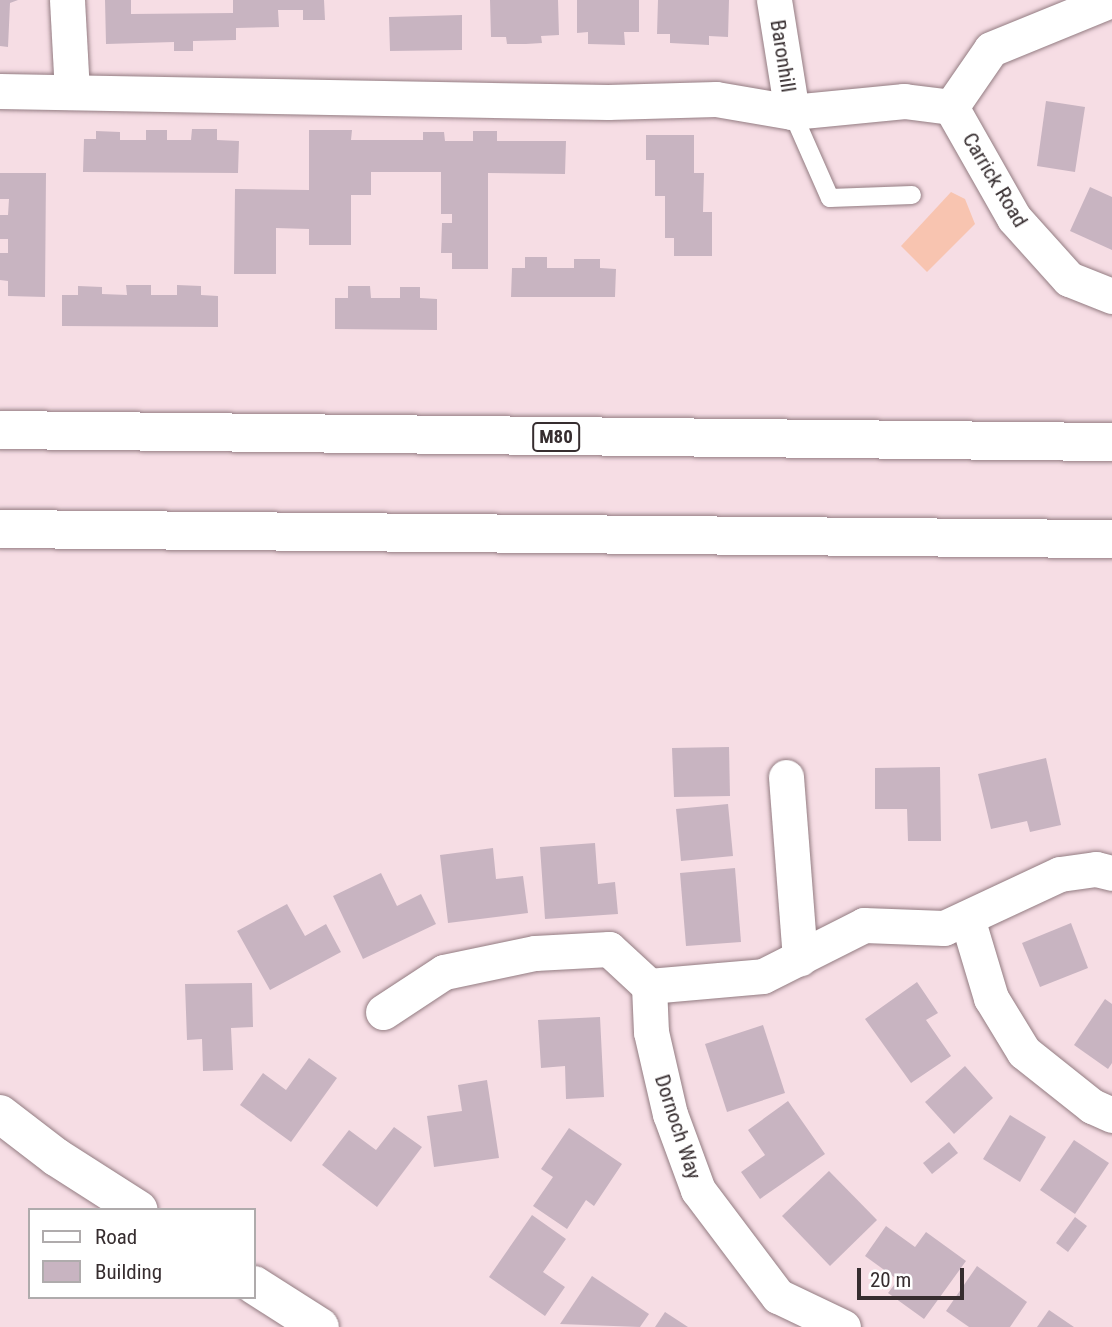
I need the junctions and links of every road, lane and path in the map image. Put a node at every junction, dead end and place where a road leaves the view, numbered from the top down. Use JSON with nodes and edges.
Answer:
{"nodes":[{"id":1,"x":67,"y":0,"type":"edge"},
{"id":2,"x":774,"y":0,"type":"edge"},
{"id":3,"x":1111,"y":0,"type":"edge"},
{"id":4,"x":0,"y":91,"type":"edge"},
{"id":5,"x":72,"y":92,"type":"junction"},
{"id":6,"x":951,"y":107,"type":"junction"},
{"id":7,"x":792,"y":112,"type":"junction"},
{"id":8,"x":912,"y":195,"type":"dead end"},
{"id":9,"x":1112,"y":296,"type":"edge"},
{"id":10,"x":0,"y":430,"type":"edge"},
{"id":11,"x":1112,"y":442,"type":"edge"},
{"id":12,"x":0,"y":529,"type":"edge"},
{"id":13,"x":1112,"y":539,"type":"edge"},
{"id":14,"x":786,"y":778,"type":"dead end"},
{"id":15,"x":1112,"y":873,"type":"edge"},
{"id":16,"x":967,"y":918,"type":"junction"},
{"id":17,"x":800,"y":958,"type":"junction"},
{"id":18,"x":649,"y":986,"type":"junction"},
{"id":19,"x":383,"y":1012,"type":"dead end"},
{"id":20,"x":0,"y":1114,"type":"edge"},
{"id":21,"x":1112,"y":1115,"type":"edge"},
{"id":22,"x":136,"y":1208,"type":"edge"},
{"id":23,"x":256,"y":1286,"type":"edge"},
{"id":24,"x":320,"y":1327,"type":"edge"},
{"id":25,"x":844,"y":1327,"type":"edge"}],
"edges":[{"from":1,"to":5,"type":"street"},
{"from":2,"to":7,"type":"street","name":"Baronhill"},
{"from":3,"to":6,"type":"street"},
{"from":4,"to":5,"type":"street"},
{"from":5,"to":7,"type":"street"},
{"from":6,"to":7,"type":"street"},
{"from":6,"to":9,"type":"street","name":"Carrick Road"},
{"from":7,"to":8,"type":"lane"},
{"from":10,"to":11,"type":"main road","number":"M80"},
{"from":12,"to":13,"type":"main road"},
{"from":14,"to":17,"type":"street"},
{"from":15,"to":16,"type":"street"},
{"from":16,"to":17,"type":"street"},
{"from":16,"to":21,"type":"street"},
{"from":17,"to":18,"type":"street"},
{"from":18,"to":19,"type":"street"},
{"from":18,"to":25,"type":"street","name":"Dornoch Way"},
{"from":20,"to":22,"type":"main road"},
{"from":23,"to":24,"type":"main road"}]}
